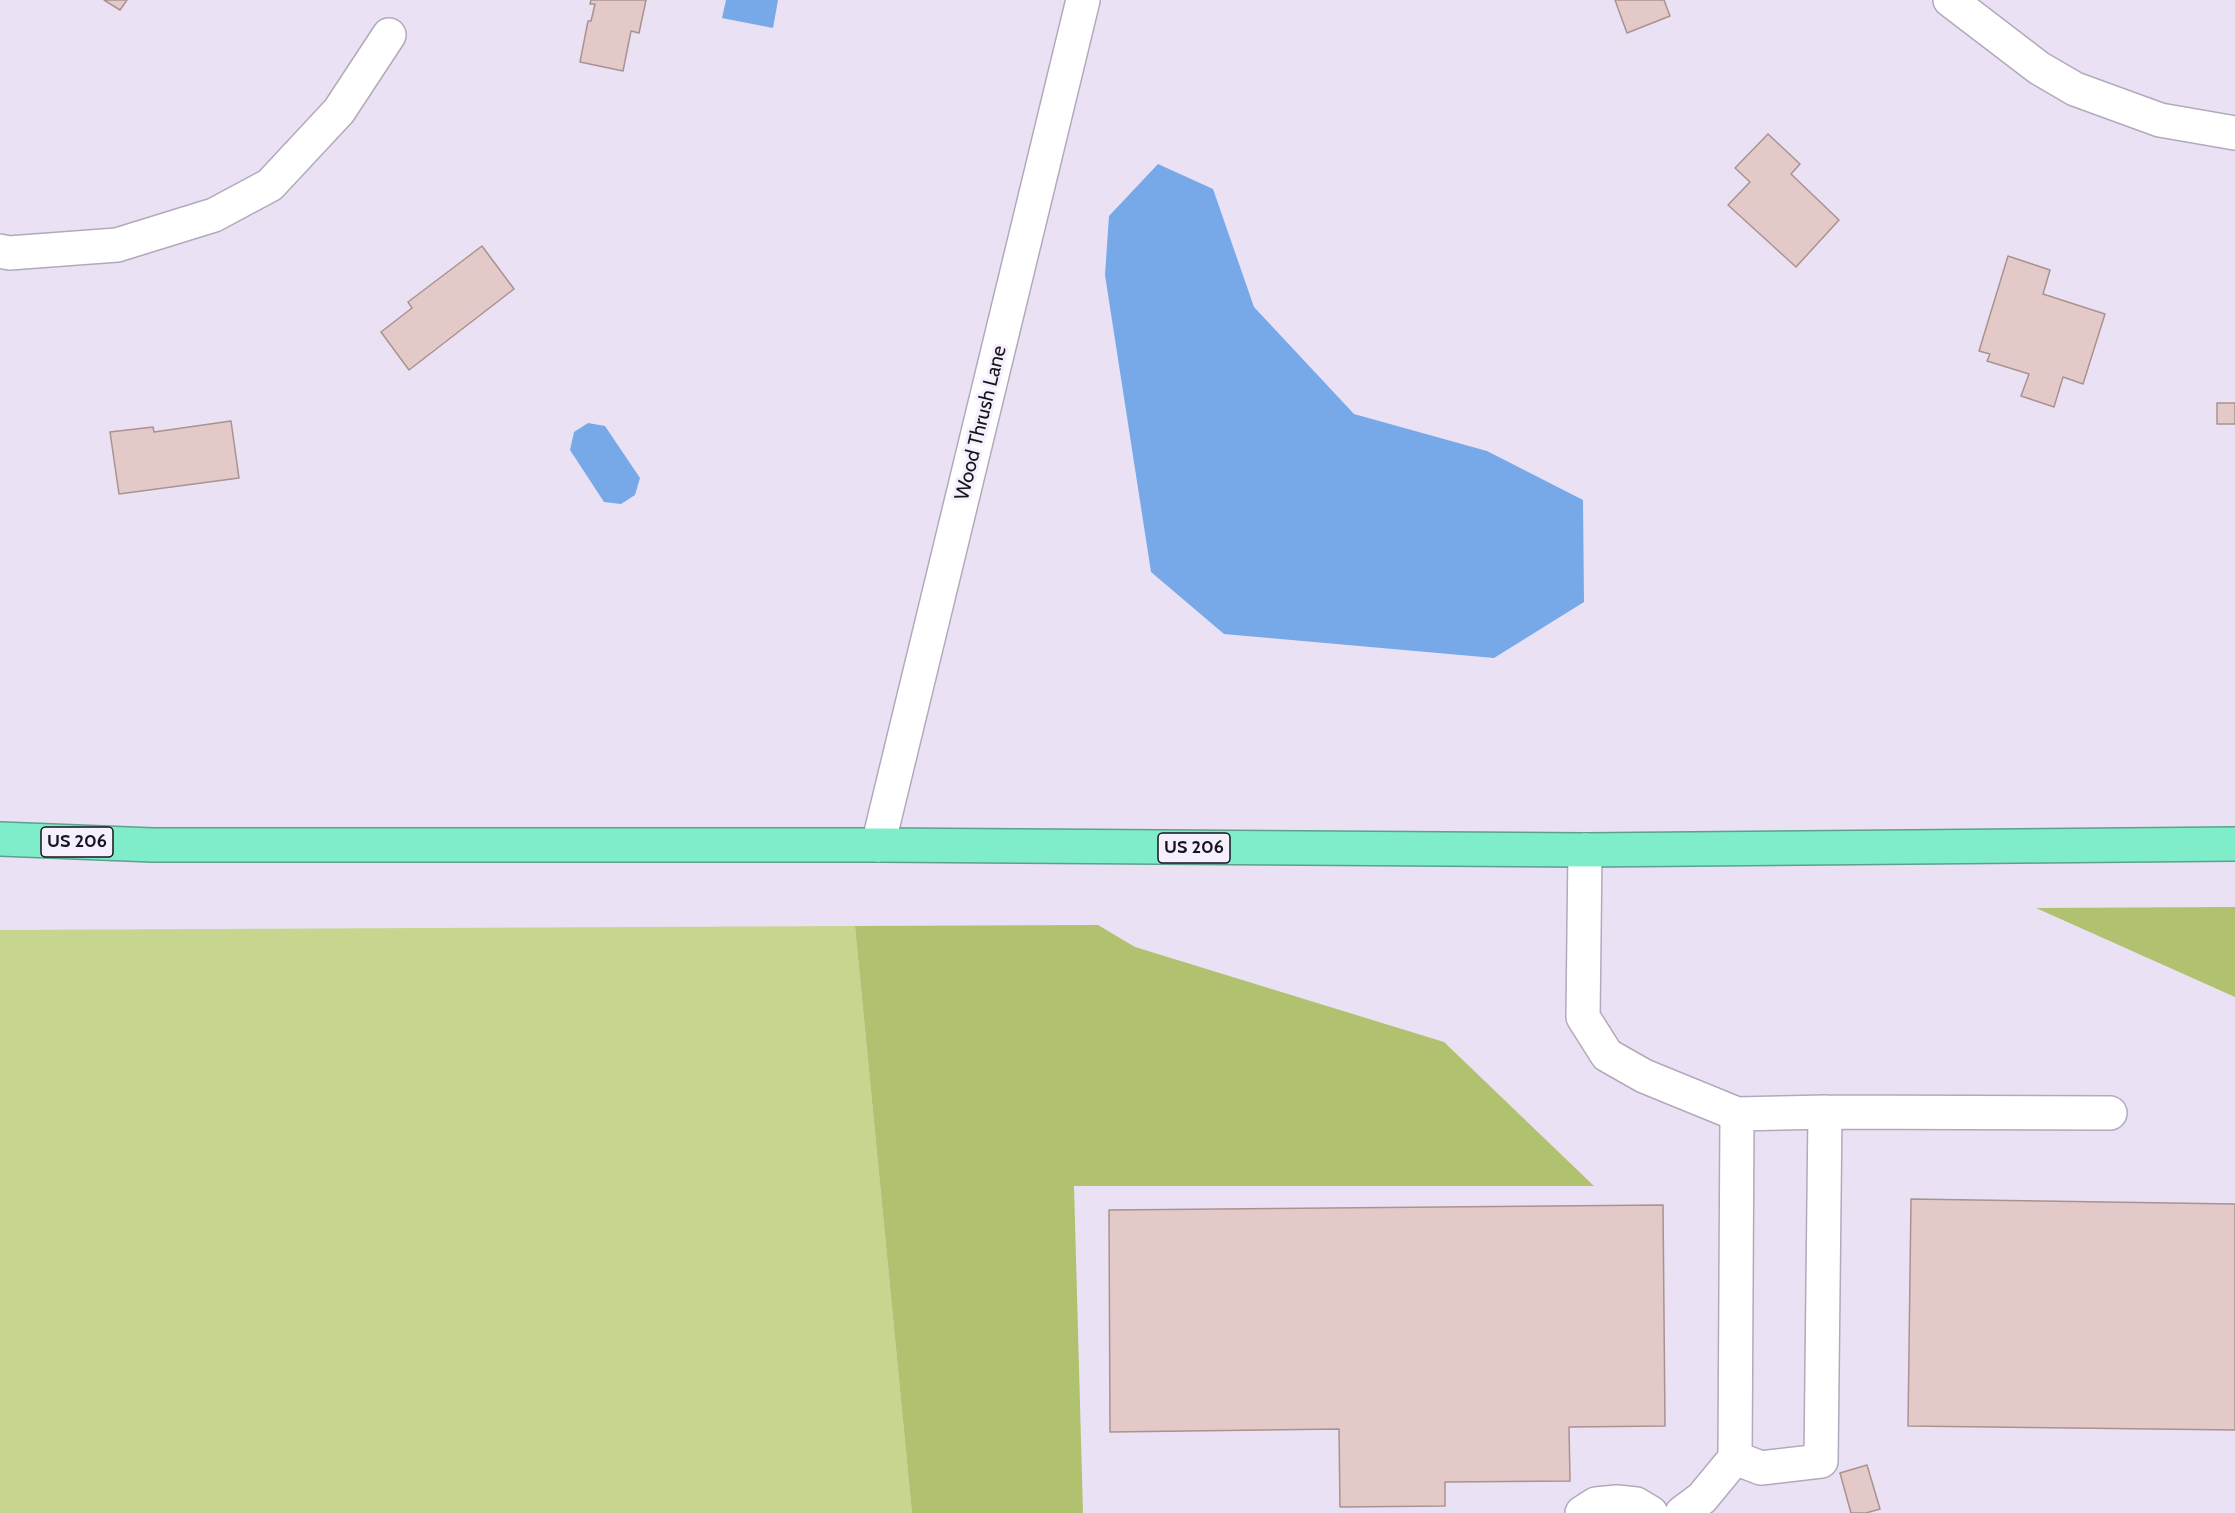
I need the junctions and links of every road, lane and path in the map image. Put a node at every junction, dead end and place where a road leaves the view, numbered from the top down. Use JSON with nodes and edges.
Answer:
{"nodes":[{"id":1,"x":1083,"y":0,"type":"edge"},
{"id":2,"x":1950,"y":0,"type":"edge"},
{"id":3,"x":389,"y":35,"type":"dead end"},
{"id":4,"x":2235,"y":133,"type":"edge"},
{"id":5,"x":0,"y":251,"type":"edge"},
{"id":6,"x":0,"y":839,"type":"edge"},
{"id":7,"x":2235,"y":844,"type":"edge"},
{"id":8,"x":878,"y":845,"type":"junction"},
{"id":9,"x":1585,"y":850,"type":"junction"},
{"id":10,"x":1825,"y":1112,"type":"junction"},
{"id":11,"x":2110,"y":1113,"type":"dead end"},
{"id":12,"x":1737,"y":1114,"type":"junction"},
{"id":13,"x":1736,"y":1458,"type":"junction"},
{"id":14,"x":1582,"y":1513,"type":"edge"},
{"id":15,"x":1651,"y":1513,"type":"edge"},
{"id":16,"x":1682,"y":1513,"type":"edge"}],
"edges":[{"from":1,"to":8,"type":"street","name":"Wood Thrush Lane"},
{"from":2,"to":4,"type":"street"},
{"from":3,"to":5,"type":"street"},
{"from":6,"to":8,"type":"highway","number":"US 206"},
{"from":7,"to":9,"type":"highway","number":"US 206"},
{"from":8,"to":9,"type":"highway","number":"US 206"},
{"from":9,"to":12,"type":"street"},
{"from":10,"to":11,"type":"street"},
{"from":10,"to":12,"type":"street"},
{"from":10,"to":13,"type":"street"},
{"from":12,"to":13,"type":"street"},
{"from":13,"to":16,"type":"street"},
{"from":14,"to":15,"type":"street"}]}
